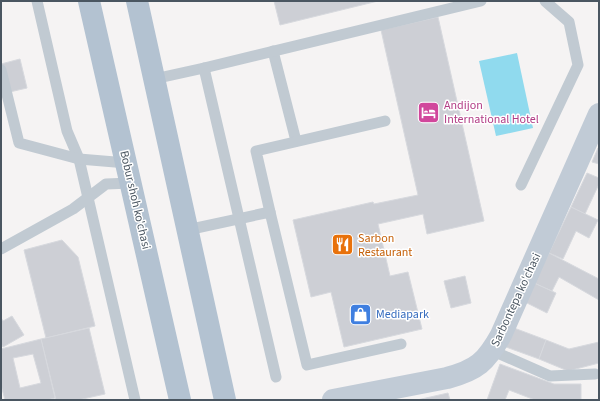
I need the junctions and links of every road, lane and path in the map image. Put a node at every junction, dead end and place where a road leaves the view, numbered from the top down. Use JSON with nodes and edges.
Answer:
{"nodes":[{"id":1,"x":36,"y":1,"type":"edge"},
{"id":2,"x":89,"y":1,"type":"edge"},
{"id":3,"x":137,"y":1,"type":"edge"},
{"id":4,"x":481,"y":1,"type":"edge"},
{"id":5,"x":545,"y":1,"type":"edge"},
{"id":6,"x":273,"y":51,"type":"junction"},
{"id":7,"x":204,"y":68,"type":"junction"},
{"id":8,"x":1,"y":70,"type":"edge"},
{"id":9,"x":154,"y":78,"type":"junction"},
{"id":10,"x":599,"y":114,"type":"edge"},
{"id":11,"x":385,"y":121,"type":"dead end"},
{"id":12,"x":296,"y":141,"type":"junction"},
{"id":13,"x":79,"y":159,"type":"junction"},
{"id":14,"x":129,"y":173,"type":"junction"},
{"id":15,"x":521,"y":185,"type":"dead end"},
{"id":16,"x":88,"y":198,"type":"junction"},
{"id":17,"x":270,"y":212,"type":"junction"},
{"id":18,"x":240,"y":218,"type":"junction"},
{"id":19,"x":187,"y":230,"type":"junction"},
{"id":20,"x":1,"y":248,"type":"edge"},
{"id":21,"x":401,"y":344,"type":"dead end"},
{"id":22,"x":493,"y":351,"type":"junction"},
{"id":23,"x":595,"y":374,"type":"dead end"},
{"id":24,"x":276,"y":377,"type":"dead end"},
{"id":25,"x":400,"y":394,"type":"edge"},
{"id":26,"x":135,"y":400,"type":"edge"},
{"id":27,"x":180,"y":400,"type":"edge"},
{"id":28,"x":225,"y":400,"type":"edge"},
{"id":29,"x":333,"y":400,"type":"edge"}],
"edges":[{"from":1,"to":13,"type":"lane"},
{"from":2,"to":14,"type":"main road","name":"Bobur shoh ko'chasi"},
{"from":3,"to":9,"type":"main road"},
{"from":4,"to":6,"type":"lane"},
{"from":5,"to":15,"type":"lane"},
{"from":6,"to":7,"type":"lane"},
{"from":6,"to":12,"type":"lane"},
{"from":7,"to":9,"type":"lane"},
{"from":7,"to":18,"type":"lane"},
{"from":8,"to":13,"type":"lane"},
{"from":9,"to":19,"type":"main road"},
{"from":10,"to":22,"type":"street","name":"Sarbontepa ko'chasi"},
{"from":11,"to":12,"type":"lane"},
{"from":12,"to":17,"type":"lane"},
{"from":13,"to":14,"type":"lane"},
{"from":13,"to":16,"type":"lane"},
{"from":14,"to":16,"type":"lane"},
{"from":14,"to":27,"type":"main road","name":"Bobur shoh ko'chasi"},
{"from":16,"to":20,"type":"lane"},
{"from":16,"to":26,"type":"lane"},
{"from":17,"to":18,"type":"lane"},
{"from":17,"to":21,"type":"lane"},
{"from":18,"to":19,"type":"lane"},
{"from":18,"to":24,"type":"lane"},
{"from":19,"to":28,"type":"main road"},
{"from":22,"to":23,"type":"lane"},
{"from":22,"to":25,"type":"street","name":"Sarbontepa ko'chasi"},
{"from":25,"to":29,"type":"street","name":"Sarbontepa ko'chasi"}]}
